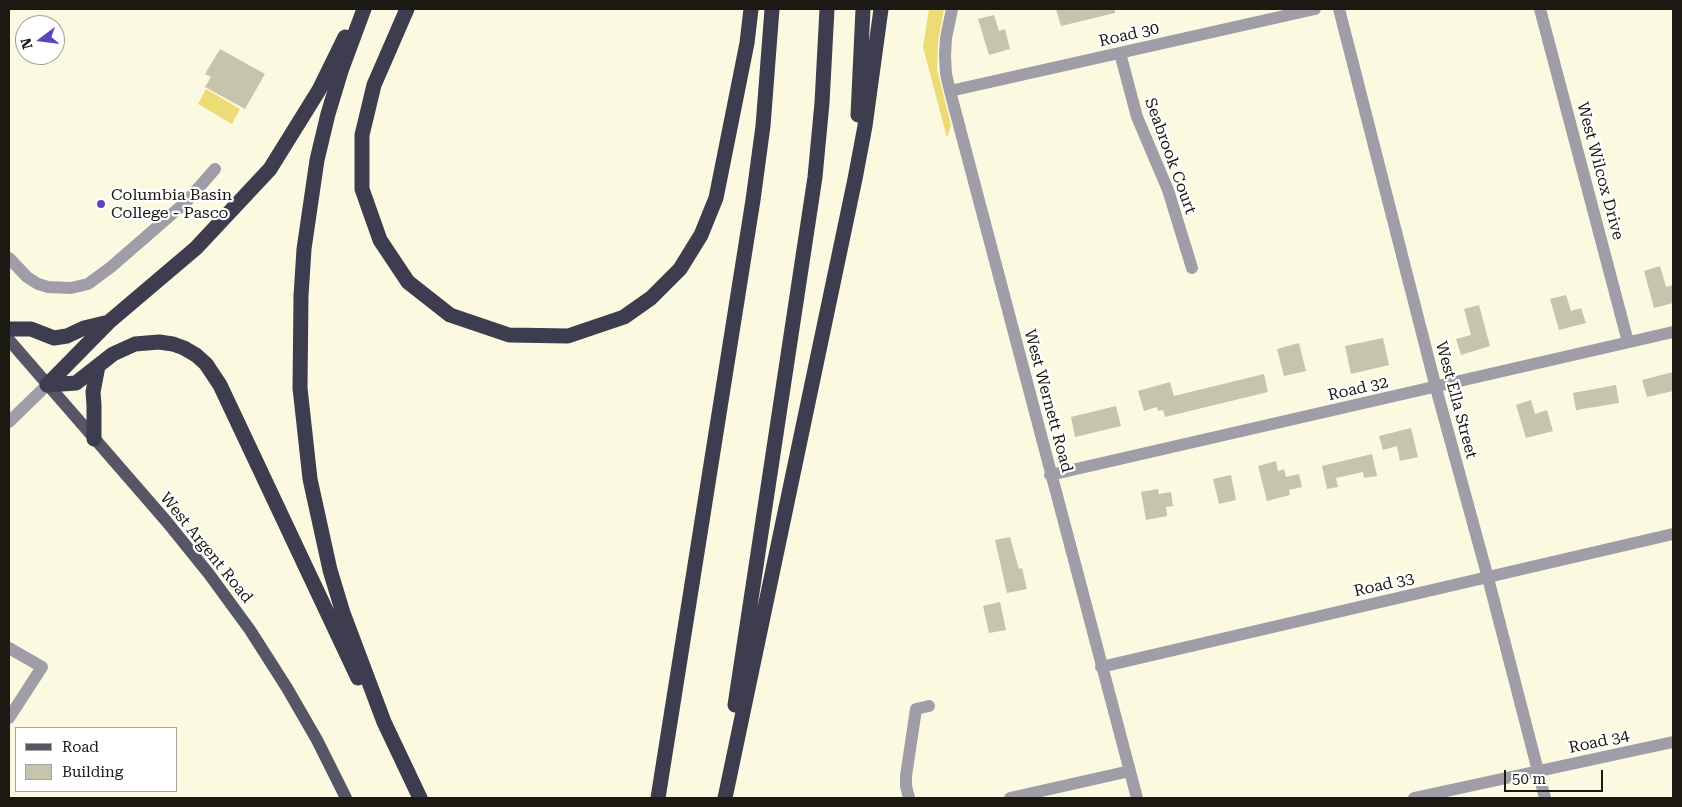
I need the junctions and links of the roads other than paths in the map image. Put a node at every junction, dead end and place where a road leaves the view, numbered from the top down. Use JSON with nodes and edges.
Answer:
{"nodes":[{"id":1,"x":359,"y":9,"type":"edge"},
{"id":2,"x":364,"y":9,"type":"edge"},
{"id":3,"x":408,"y":9,"type":"edge"},
{"id":4,"x":751,"y":9,"type":"edge"},
{"id":5,"x":772,"y":9,"type":"edge"},
{"id":6,"x":827,"y":9,"type":"edge"},
{"id":7,"x":863,"y":9,"type":"edge"},
{"id":8,"x":881,"y":9,"type":"edge"},
{"id":9,"x":952,"y":9,"type":"edge"},
{"id":10,"x":1315,"y":9,"type":"edge"},
{"id":11,"x":1339,"y":9,"type":"edge"},
{"id":12,"x":1540,"y":9,"type":"edge"},
{"id":13,"x":1120,"y":53,"type":"junction"},
{"id":14,"x":950,"y":91,"type":"junction"},
{"id":15,"x":215,"y":168,"type":"dead end"},
{"id":16,"x":854,"y":179,"type":"junction"},
{"id":17,"x":9,"y":258,"type":"edge"},
{"id":18,"x":1192,"y":268,"type":"dead end"},
{"id":19,"x":110,"y":321,"type":"junction"},
{"id":20,"x":9,"y":329,"type":"edge"},
{"id":21,"x":1673,"y":332,"type":"edge"},
{"id":22,"x":9,"y":340,"type":"edge"},
{"id":23,"x":1628,"y":342,"type":"junction"},
{"id":24,"x":98,"y":366,"type":"junction"},
{"id":25,"x":47,"y":385,"type":"junction"},
{"id":26,"x":1436,"y":388,"type":"junction"},
{"id":27,"x":9,"y":422,"type":"edge"},
{"id":28,"x":94,"y":439,"type":"junction"},
{"id":29,"x":1050,"y":475,"type":"junction"},
{"id":30,"x":1673,"y":534,"type":"edge"},
{"id":31,"x":1488,"y":578,"type":"junction"},
{"id":32,"x":9,"y":648,"type":"edge"},
{"id":33,"x":1101,"y":667,"type":"junction"},
{"id":34,"x":929,"y":706,"type":"dead end"},
{"id":35,"x":9,"y":718,"type":"edge"},
{"id":36,"x":384,"y":722,"type":"junction"},
{"id":37,"x":1673,"y":742,"type":"edge"},
{"id":38,"x":1130,"y":771,"type":"junction"},
{"id":39,"x":1538,"y":771,"type":"junction"},
{"id":40,"x":346,"y":798,"type":"edge"},
{"id":41,"x":420,"y":798,"type":"edge"},
{"id":42,"x":658,"y":798,"type":"edge"},
{"id":43,"x":721,"y":798,"type":"edge"},
{"id":44,"x":726,"y":798,"type":"edge"},
{"id":45,"x":909,"y":798,"type":"edge"},
{"id":46,"x":1010,"y":798,"type":"edge"},
{"id":47,"x":1137,"y":798,"type":"edge"},
{"id":48,"x":1414,"y":798,"type":"edge"},
{"id":49,"x":1545,"y":798,"type":"edge"}],
"edges":[{"from":1,"to":19,"type":"highway"},
{"from":2,"to":36,"type":"highway"},
{"from":3,"to":4,"type":"highway"},
{"from":5,"to":42,"type":"highway"},
{"from":6,"to":43,"type":"highway"},
{"from":7,"to":16,"type":"highway"},
{"from":8,"to":16,"type":"highway"},
{"from":9,"to":14,"type":"street","name":"West Wernett Road"},
{"from":10,"to":13,"type":"street","name":"Road 30"},
{"from":11,"to":26,"type":"street","name":"West Ella Street"},
{"from":12,"to":23,"type":"street","name":"West Wilcox Drive"},
{"from":13,"to":14,"type":"street","name":"Road 30"},
{"from":13,"to":18,"type":"street","name":"Seabrook Court"},
{"from":14,"to":29,"type":"street","name":"West Wernett Road"},
{"from":15,"to":17,"type":"street"},
{"from":16,"to":44,"type":"highway"},
{"from":19,"to":20,"type":"highway"},
{"from":19,"to":25,"type":"highway"},
{"from":21,"to":23,"type":"street","name":"Road 32"},
{"from":22,"to":25,"type":"main road","name":"West Argent Road"},
{"from":23,"to":26,"type":"street","name":"Road 32"},
{"from":24,"to":25,"type":"highway"},
{"from":24,"to":28,"type":"highway"},
{"from":24,"to":36,"type":"highway"},
{"from":25,"to":27,"type":"street"},
{"from":25,"to":28,"type":"main road","name":"West Argent Road"},
{"from":26,"to":29,"type":"street","name":"Road 32"},
{"from":26,"to":31,"type":"street","name":"West Ella Street"},
{"from":28,"to":40,"type":"main road","name":"West Argent Road"},
{"from":29,"to":33,"type":"street","name":"West Wernett Road"},
{"from":30,"to":31,"type":"street","name":"Road 33"},
{"from":31,"to":33,"type":"street","name":"Road 33"},
{"from":31,"to":39,"type":"street","name":"West Ella Street"},
{"from":32,"to":35,"type":"street"},
{"from":33,"to":38,"type":"street","name":"West Wernett Road"},
{"from":34,"to":45,"type":"street"},
{"from":36,"to":41,"type":"highway"},
{"from":37,"to":39,"type":"street","name":"Road 34"},
{"from":38,"to":46,"type":"street"},
{"from":38,"to":47,"type":"street","name":"West Wernett Road"},
{"from":39,"to":48,"type":"street","name":"Road 34"},
{"from":39,"to":49,"type":"street","name":"West Ella Street"}]}
